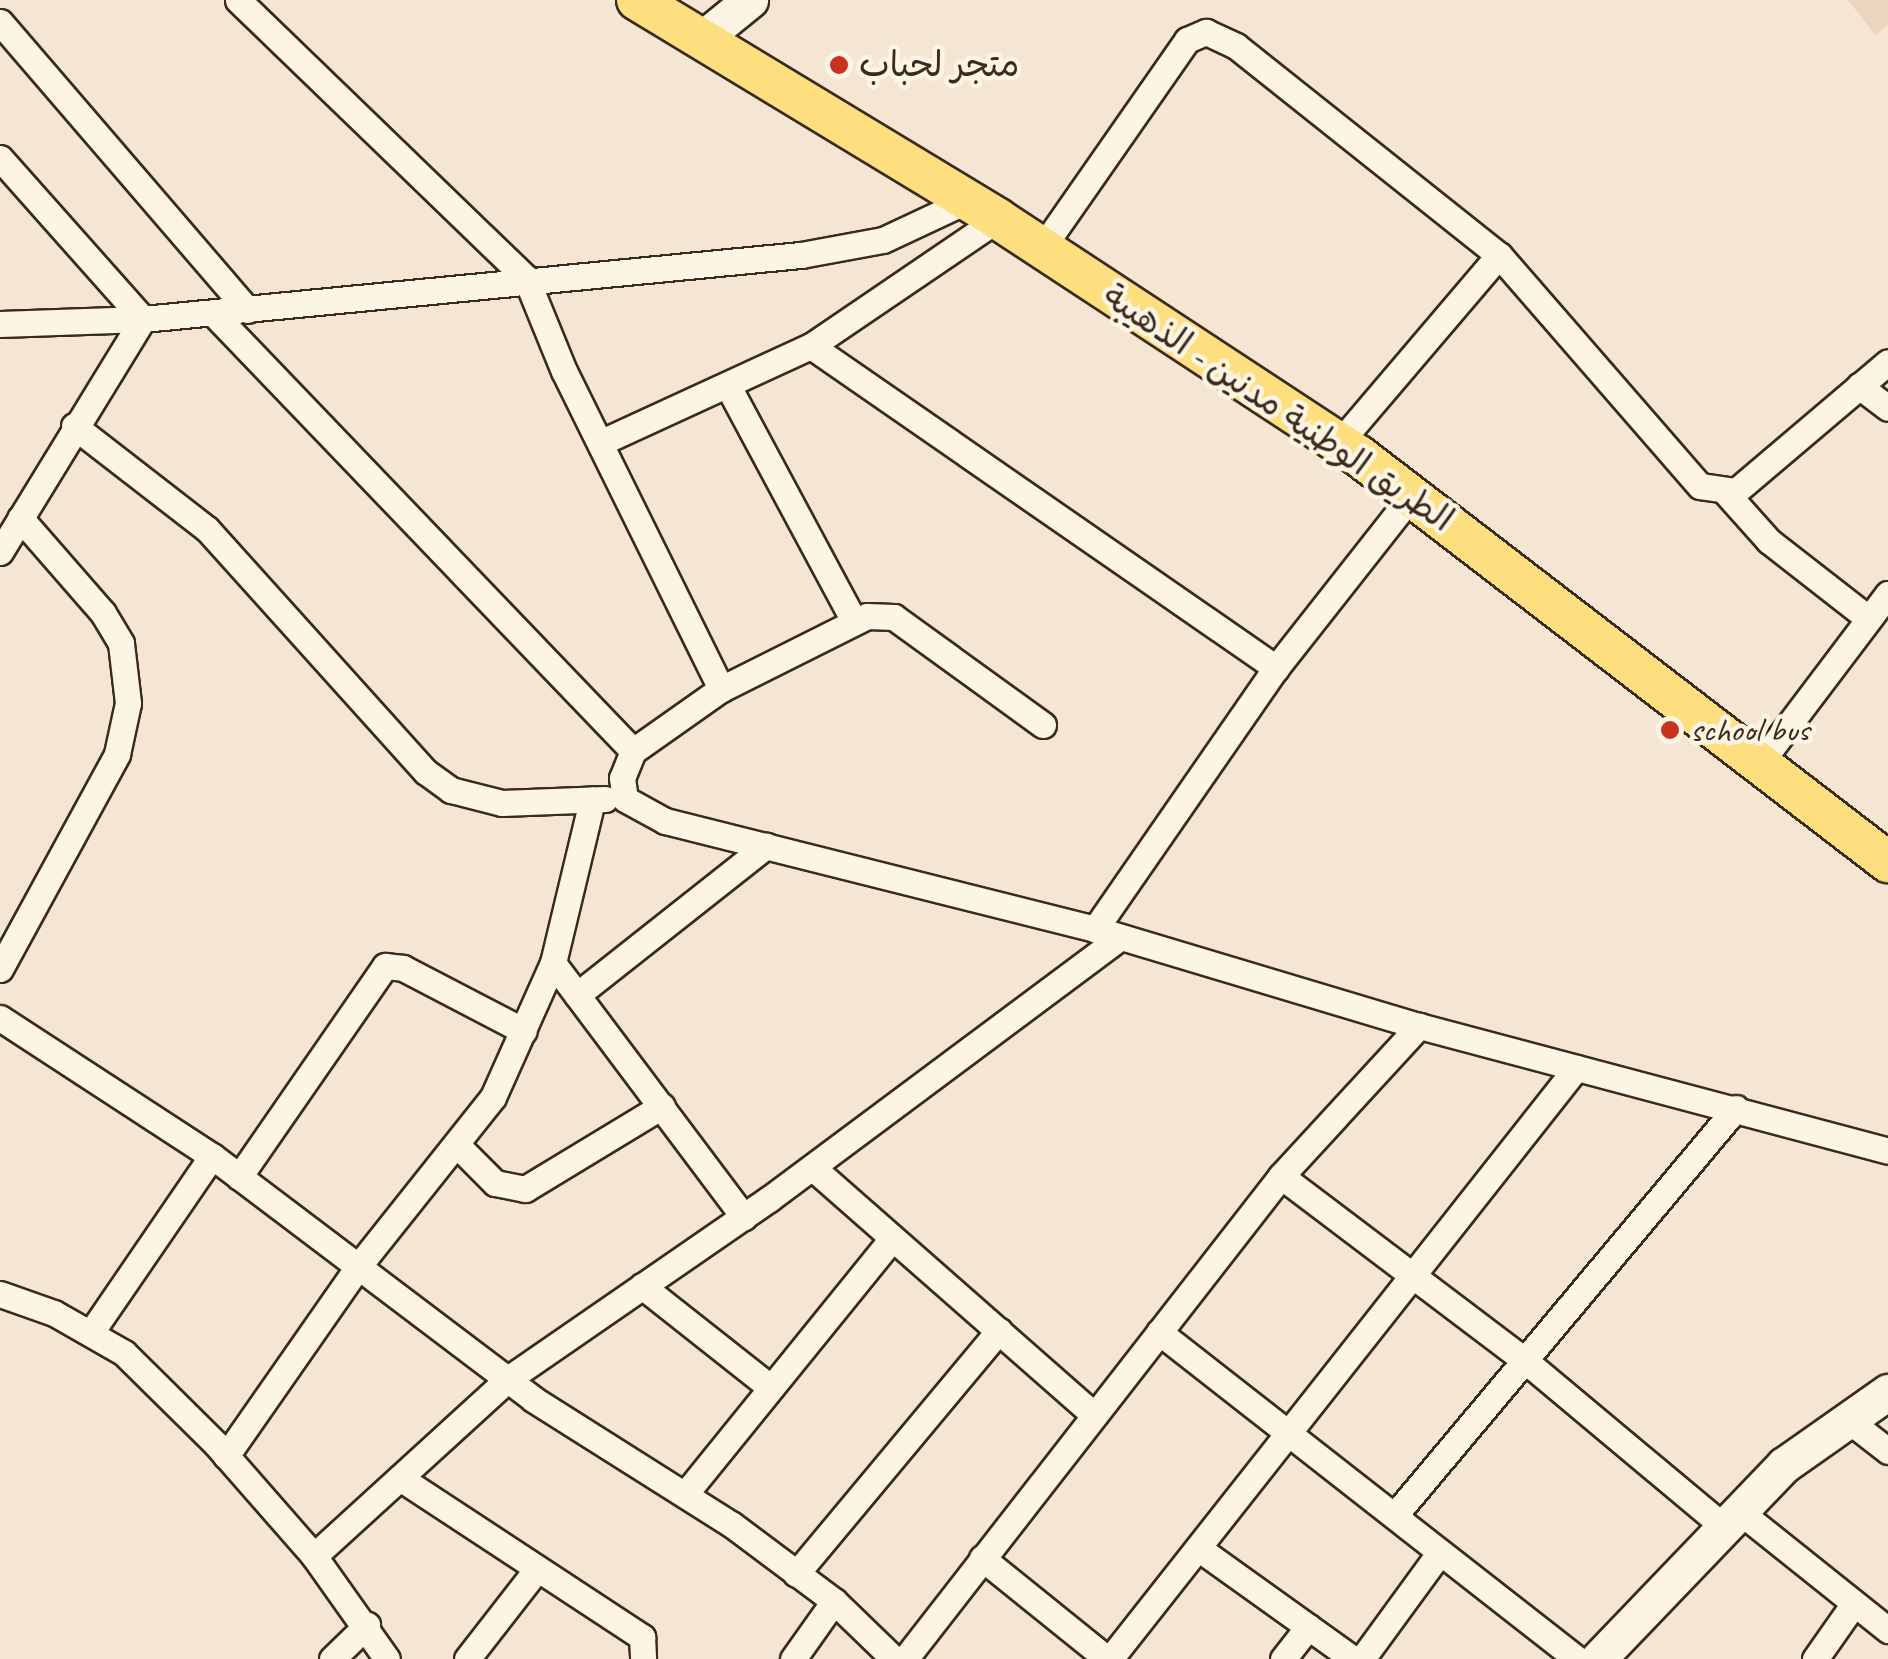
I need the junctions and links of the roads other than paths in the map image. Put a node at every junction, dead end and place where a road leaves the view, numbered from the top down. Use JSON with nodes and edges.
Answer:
{"nodes":[{"id":1,"x":238,"y":0,"type":"edge"},
{"id":2,"x":750,"y":0,"type":"edge"},
{"id":3,"x":663,"y":6,"type":"edge"},
{"id":4,"x":0,"y":22,"type":"edge"},
{"id":5,"x":702,"y":40,"type":"junction"},
{"id":6,"x":0,"y":158,"type":"edge"},
{"id":7,"x":981,"y":210,"type":"junction"},
{"id":8,"x":1042,"y":248,"type":"junction"},
{"id":9,"x":1499,"y":256,"type":"junction"},
{"id":10,"x":526,"y":278,"type":"junction"},
{"id":11,"x":248,"y":310,"type":"junction"},
{"id":12,"x":214,"y":314,"type":"junction"},
{"id":13,"x":143,"y":318,"type":"junction"},
{"id":14,"x":0,"y":324,"type":"edge"},
{"id":15,"x":811,"y":346,"type":"junction"},
{"id":16,"x":1888,"y":362,"type":"edge"},
{"id":17,"x":1859,"y":386,"type":"junction"},
{"id":18,"x":729,"y":388,"type":"junction"},
{"id":19,"x":1888,"y":408,"type":"edge"},
{"id":20,"x":74,"y":426,"type":"junction"},
{"id":21,"x":602,"y":442,"type":"junction"},
{"id":22,"x":1339,"y":444,"type":"junction"},
{"id":23,"x":1726,"y":494,"type":"junction"},
{"id":24,"x":1412,"y":495,"type":"junction"},
{"id":25,"x":20,"y":518,"type":"junction"},
{"id":26,"x":0,"y":552,"type":"edge"},
{"id":27,"x":1888,"y":594,"type":"edge"},
{"id":28,"x":1868,"y":618,"type":"junction"},
{"id":29,"x":854,"y":621,"type":"junction"},
{"id":30,"x":1276,"y":668,"type":"junction"},
{"id":31,"x":721,"y":689,"type":"junction"},
{"id":32,"x":1042,"y":724,"type":"dead end"},
{"id":33,"x":633,"y":751,"type":"junction"},
{"id":34,"x":1760,"y":763,"type":"junction"},
{"id":35,"x":625,"y":799,"type":"junction"},
{"id":36,"x":592,"y":800,"type":"junction"},
{"id":37,"x":766,"y":846,"type":"junction"},
{"id":38,"x":1888,"y":862,"type":"edge"},
{"id":39,"x":1107,"y":933,"type":"junction"},
{"id":40,"x":553,"y":963,"type":"junction"},
{"id":41,"x":0,"y":969,"type":"edge"},
{"id":42,"x":577,"y":995,"type":"junction"},
{"id":43,"x":0,"y":1018,"type":"edge"},
{"id":44,"x":1419,"y":1026,"type":"junction"},
{"id":45,"x":524,"y":1031,"type":"junction"},
{"id":46,"x":1576,"y":1068,"type":"junction"},
{"id":47,"x":662,"y":1106,"type":"junction"},
{"id":48,"x":1736,"y":1108,"type":"junction"},
{"id":49,"x":459,"y":1146,"type":"junction"},
{"id":50,"x":1888,"y":1151,"type":"edge"},
{"id":51,"x":212,"y":1156,"type":"junction"},
{"id":52,"x":813,"y":1168,"type":"junction"},
{"id":53,"x":1281,"y":1176,"type":"junction"},
{"id":54,"x":240,"y":1177,"type":"junction"},
{"id":55,"x":744,"y":1217,"type":"junction"},
{"id":56,"x":891,"y":1240,"type":"junction"},
{"id":57,"x":357,"y":1268,"type":"junction"},
{"id":58,"x":1414,"y":1276,"type":"junction"},
{"id":59,"x":642,"y":1286,"type":"junction"},
{"id":60,"x":0,"y":1294,"type":"edge"},
{"id":61,"x":998,"y":1330,"type":"junction"},
{"id":62,"x":92,"y":1331,"type":"junction"},
{"id":63,"x":1159,"y":1332,"type":"junction"},
{"id":64,"x":1522,"y":1358,"type":"junction"},
{"id":65,"x":508,"y":1379,"type":"junction"},
{"id":66,"x":770,"y":1388,"type":"junction"},
{"id":67,"x":1888,"y":1392,"type":"edge"},
{"id":68,"x":1094,"y":1415,"type":"junction"},
{"id":69,"x":1847,"y":1419,"type":"junction"},
{"id":70,"x":1291,"y":1435,"type":"junction"},
{"id":71,"x":1888,"y":1451,"type":"edge"},
{"id":72,"x":226,"y":1456,"type":"junction"},
{"id":73,"x":400,"y":1478,"type":"junction"},
{"id":74,"x":686,"y":1492,"type":"junction"},
{"id":75,"x":1395,"y":1515,"type":"junction"},
{"id":76,"x":1732,"y":1519,"type":"junction"},
{"id":77,"x":1198,"y":1548,"type":"junction"},
{"id":78,"x":1440,"y":1552,"type":"junction"},
{"id":79,"x":314,"y":1556,"type":"junction"},
{"id":80,"x":982,"y":1558,"type":"junction"},
{"id":81,"x":537,"y":1569,"type":"junction"},
{"id":82,"x":796,"y":1574,"type":"junction"},
{"id":83,"x":834,"y":1601,"type":"junction"},
{"id":84,"x":1853,"y":1605,"type":"junction"},
{"id":85,"x":366,"y":1625,"type":"junction"},
{"id":86,"x":1308,"y":1627,"type":"junction"},
{"id":87,"x":1888,"y":1630,"type":"edge"},
{"id":88,"x":332,"y":1659,"type":"edge"},
{"id":89,"x":387,"y":1659,"type":"edge"},
{"id":90,"x":467,"y":1659,"type":"edge"},
{"id":91,"x":643,"y":1659,"type":"edge"},
{"id":92,"x":793,"y":1659,"type":"edge"},
{"id":93,"x":894,"y":1659,"type":"edge"},
{"id":94,"x":904,"y":1659,"type":"edge"},
{"id":95,"x":1108,"y":1659,"type":"edge"},
{"id":96,"x":1283,"y":1659,"type":"edge"},
{"id":97,"x":1353,"y":1659,"type":"edge"},
{"id":98,"x":1362,"y":1659,"type":"edge"},
{"id":99,"x":1576,"y":1659,"type":"edge"},
{"id":100,"x":1598,"y":1659,"type":"edge"},
{"id":101,"x":1815,"y":1659,"type":"edge"}],
"edges":[{"from":1,"to":10,"type":"street"},
{"from":2,"to":5,"type":"street"},
{"from":3,"to":5,"type":"main road","name":"الطريق الوطنية مدنين - الذهيبة"},
{"from":4,"to":11,"type":"street"},
{"from":5,"to":7,"type":"main road","name":"الطريق الوطنية مدنين - الذهيبة"},
{"from":6,"to":13,"type":"street"},
{"from":7,"to":8,"type":"main road","name":"الطريق الوطنية مدنين - الذهيبة"},
{"from":7,"to":10,"type":"street"},
{"from":7,"to":15,"type":"street"},
{"from":8,"to":9,"type":"street"},
{"from":8,"to":22,"type":"main road","name":"الطريق الوطنية مدنين - الذهيبة"},
{"from":9,"to":22,"type":"street"},
{"from":9,"to":23,"type":"street"},
{"from":10,"to":11,"type":"street"},
{"from":10,"to":21,"type":"street"},
{"from":11,"to":12,"type":"street"},
{"from":12,"to":13,"type":"street"},
{"from":12,"to":33,"type":"street"},
{"from":13,"to":14,"type":"street"},
{"from":13,"to":20,"type":"street"},
{"from":15,"to":18,"type":"street"},
{"from":15,"to":30,"type":"street"},
{"from":16,"to":17,"type":"street"},
{"from":17,"to":19,"type":"street"},
{"from":17,"to":23,"type":"street"},
{"from":18,"to":21,"type":"street"},
{"from":18,"to":29,"type":"street"},
{"from":20,"to":25,"type":"street"},
{"from":20,"to":36,"type":"street"},
{"from":21,"to":31,"type":"street"},
{"from":22,"to":24,"type":"main road","name":"الطريق الوطنية مدنين - الذهيبة"},
{"from":23,"to":28,"type":"street"},
{"from":24,"to":30,"type":"street"},
{"from":24,"to":34,"type":"main road","name":"الطريق الوطنية مدنين - الذهيبة"},
{"from":25,"to":26,"type":"street"},
{"from":25,"to":41,"type":"street"},
{"from":27,"to":28,"type":"street"},
{"from":28,"to":34,"type":"street"},
{"from":29,"to":31,"type":"street"},
{"from":29,"to":32,"type":"street"},
{"from":30,"to":39,"type":"street"},
{"from":31,"to":33,"type":"street"},
{"from":33,"to":35,"type":"street"},
{"from":34,"to":38,"type":"main road","name":"الطريق الوطنية مدنين - الذهيبة"},
{"from":35,"to":36,"type":"street"},
{"from":35,"to":37,"type":"street"},
{"from":36,"to":40,"type":"street"},
{"from":37,"to":39,"type":"street"},
{"from":37,"to":42,"type":"street"},
{"from":39,"to":44,"type":"street"},
{"from":39,"to":52,"type":"street"},
{"from":40,"to":42,"type":"street"},
{"from":40,"to":45,"type":"street"},
{"from":42,"to":47,"type":"street"},
{"from":43,"to":51,"type":"street"},
{"from":44,"to":46,"type":"street"},
{"from":44,"to":53,"type":"street"},
{"from":45,"to":49,"type":"street"},
{"from":45,"to":54,"type":"street"},
{"from":46,"to":48,"type":"street"},
{"from":46,"to":58,"type":"street"},
{"from":47,"to":49,"type":"street"},
{"from":47,"to":55,"type":"street"},
{"from":48,"to":50,"type":"street"},
{"from":48,"to":64,"type":"street"},
{"from":49,"to":57,"type":"street"},
{"from":51,"to":54,"type":"street"},
{"from":51,"to":62,"type":"street"},
{"from":52,"to":55,"type":"street"},
{"from":52,"to":56,"type":"street"},
{"from":53,"to":58,"type":"street"},
{"from":53,"to":63,"type":"street"},
{"from":54,"to":57,"type":"street"},
{"from":55,"to":59,"type":"street"},
{"from":56,"to":61,"type":"street"},
{"from":56,"to":66,"type":"street"},
{"from":57,"to":65,"type":"street"},
{"from":57,"to":72,"type":"street"},
{"from":58,"to":64,"type":"street"},
{"from":58,"to":70,"type":"street"},
{"from":59,"to":65,"type":"street"},
{"from":59,"to":66,"type":"street"},
{"from":60,"to":62,"type":"street"},
{"from":61,"to":68,"type":"street"},
{"from":61,"to":82,"type":"street"},
{"from":62,"to":72,"type":"street"},
{"from":63,"to":68,"type":"street"},
{"from":63,"to":70,"type":"street"},
{"from":64,"to":75,"type":"street"},
{"from":64,"to":76,"type":"street"},
{"from":65,"to":73,"type":"street"},
{"from":65,"to":74,"type":"street"},
{"from":66,"to":74,"type":"street"},
{"from":67,"to":69,"type":"street"},
{"from":68,"to":80,"type":"street"},
{"from":69,"to":71,"type":"street"},
{"from":69,"to":76,"type":"street"},
{"from":70,"to":75,"type":"street"},
{"from":70,"to":77,"type":"street"},
{"from":72,"to":79,"type":"street"},
{"from":73,"to":79,"type":"street"},
{"from":73,"to":81,"type":"street"},
{"from":74,"to":82,"type":"street"},
{"from":75,"to":78,"type":"street"},
{"from":76,"to":84,"type":"street"},
{"from":76,"to":100,"type":"street"},
{"from":77,"to":86,"type":"street"},
{"from":77,"to":95,"type":"street"},
{"from":78,"to":98,"type":"street"},
{"from":78,"to":99,"type":"street"},
{"from":79,"to":85,"type":"street"},
{"from":80,"to":94,"type":"street"},
{"from":80,"to":95,"type":"street"},
{"from":81,"to":90,"type":"street"},
{"from":81,"to":91,"type":"street"},
{"from":82,"to":83,"type":"street"},
{"from":83,"to":92,"type":"street"},
{"from":83,"to":93,"type":"street"},
{"from":84,"to":87,"type":"street"},
{"from":84,"to":101,"type":"street"},
{"from":85,"to":88,"type":"street"},
{"from":85,"to":89,"type":"street"},
{"from":86,"to":96,"type":"street"},
{"from":86,"to":97,"type":"street"}]}
